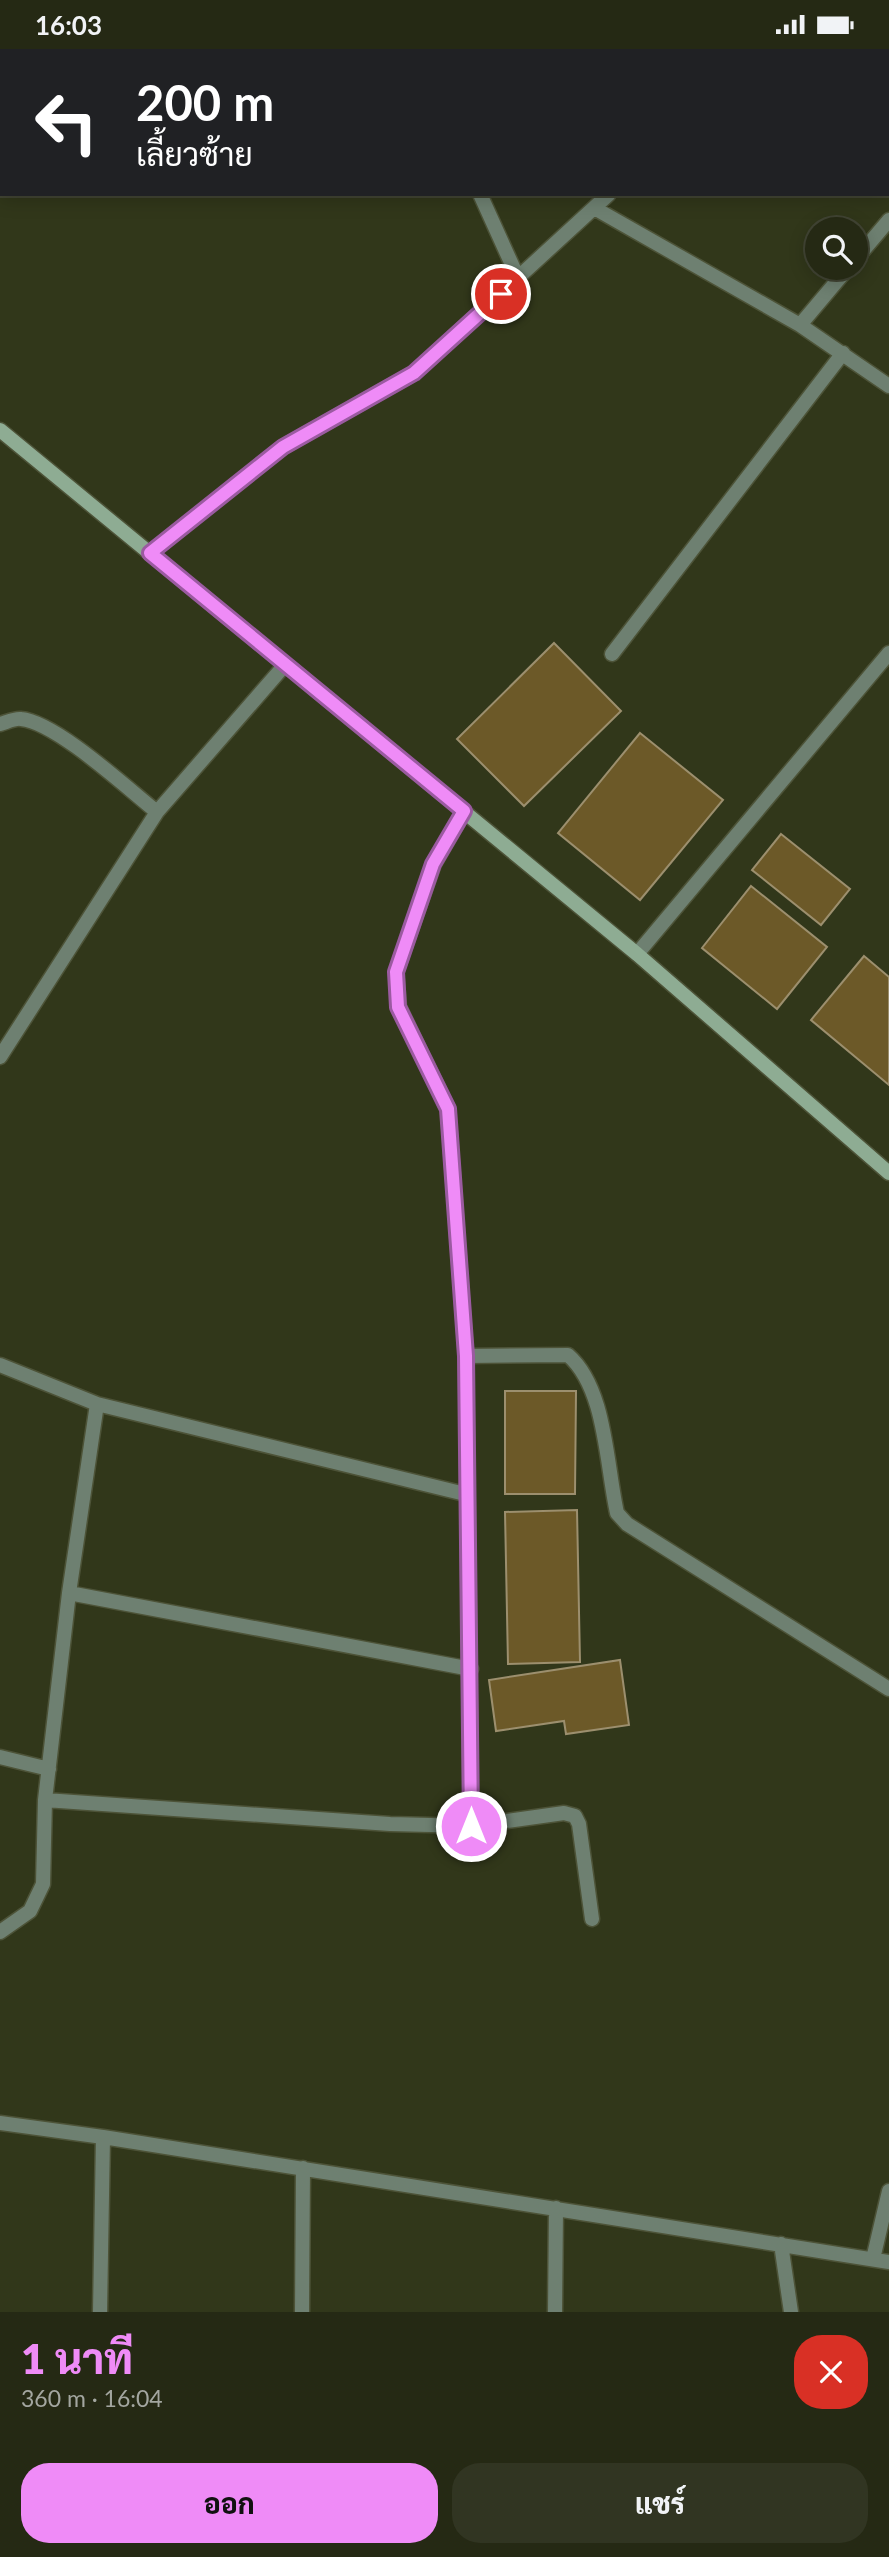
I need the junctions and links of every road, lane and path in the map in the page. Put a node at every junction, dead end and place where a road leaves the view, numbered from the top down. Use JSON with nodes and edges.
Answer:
{"nodes":[{"id":1,"x":481,"y":196,"type":"edge"},
{"id":2,"x":607,"y":196,"type":"edge"},
{"id":3,"x":597,"y":209,"type":"junction"},
{"id":4,"x":889,"y":219,"type":"edge"},
{"id":5,"x":868,"y":244,"type":"edge"},
{"id":6,"x":518,"y":278,"type":"junction"},
{"id":7,"x":838,"y":280,"type":"edge"},
{"id":8,"x":800,"y":325,"type":"junction"},
{"id":9,"x":842,"y":353,"type":"junction"},
{"id":10,"x":889,"y":386,"type":"edge"},
{"id":11,"x":0,"y":430,"type":"edge"},
{"id":12,"x":150,"y":553,"type":"junction"},
{"id":13,"x":889,"y":653,"type":"edge"},
{"id":14,"x":612,"y":654,"type":"dead end"},
{"id":15,"x":284,"y":666,"type":"junction"},
{"id":16,"x":0,"y":724,"type":"edge"},
{"id":17,"x":464,"y":811,"type":"junction"},
{"id":18,"x":157,"y":813,"type":"junction"},
{"id":19,"x":638,"y":954,"type":"junction"},
{"id":20,"x":0,"y":1057,"type":"edge"},
{"id":21,"x":889,"y":1173,"type":"edge"},
{"id":22,"x":466,"y":1356,"type":"junction"},
{"id":23,"x":0,"y":1365,"type":"edge"},
{"id":24,"x":97,"y":1404,"type":"junction"},
{"id":25,"x":465,"y":1494,"type":"junction"},
{"id":26,"x":69,"y":1593,"type":"junction"},
{"id":27,"x":471,"y":1669,"type":"junction"},
{"id":28,"x":889,"y":1689,"type":"edge"},
{"id":29,"x":0,"y":1757,"type":"edge"},
{"id":30,"x":48,"y":1769,"type":"junction"},
{"id":31,"x":45,"y":1800,"type":"junction"},
{"id":32,"x":471,"y":1826,"type":"junction"},
{"id":33,"x":592,"y":1919,"type":"dead end"},
{"id":34,"x":0,"y":1932,"type":"edge"},
{"id":35,"x":0,"y":2123,"type":"edge"},
{"id":36,"x":103,"y":2137,"type":"junction"},
{"id":37,"x":303,"y":2168,"type":"junction"},
{"id":38,"x":889,"y":2191,"type":"edge"},
{"id":39,"x":556,"y":2209,"type":"junction"},
{"id":40,"x":781,"y":2244,"type":"junction"},
{"id":41,"x":873,"y":2259,"type":"junction"},
{"id":42,"x":889,"y":2262,"type":"edge"},
{"id":43,"x":100,"y":2312,"type":"edge"},
{"id":44,"x":302,"y":2312,"type":"edge"},
{"id":45,"x":555,"y":2312,"type":"edge"},
{"id":46,"x":791,"y":2312,"type":"edge"}],
"edges":[{"from":1,"to":6,"type":"street"},
{"from":2,"to":3,"type":"street"},
{"from":3,"to":6,"type":"street"},
{"from":3,"to":8,"type":"street"},
{"from":4,"to":5,"type":"street"},
{"from":6,"to":12,"type":"street"},
{"from":7,"to":8,"type":"street"},
{"from":8,"to":9,"type":"street"},
{"from":9,"to":10,"type":"street"},
{"from":9,"to":14,"type":"street"},
{"from":11,"to":12,"type":"main road"},
{"from":12,"to":15,"type":"main road"},
{"from":13,"to":19,"type":"street"},
{"from":15,"to":17,"type":"main road"},
{"from":15,"to":18,"type":"street"},
{"from":16,"to":18,"type":"street"},
{"from":17,"to":19,"type":"main road"},
{"from":17,"to":22,"type":"street"},
{"from":18,"to":20,"type":"street"},
{"from":19,"to":21,"type":"main road"},
{"from":22,"to":25,"type":"street"},
{"from":22,"to":28,"type":"street"},
{"from":23,"to":24,"type":"street"},
{"from":24,"to":25,"type":"street"},
{"from":24,"to":26,"type":"street"},
{"from":25,"to":27,"type":"street"},
{"from":26,"to":27,"type":"street"},
{"from":26,"to":30,"type":"street"},
{"from":27,"to":32,"type":"street"},
{"from":29,"to":30,"type":"street"},
{"from":30,"to":31,"type":"street"},
{"from":31,"to":32,"type":"street"},
{"from":31,"to":34,"type":"street"},
{"from":32,"to":33,"type":"street"},
{"from":35,"to":36,"type":"street"},
{"from":36,"to":37,"type":"street"},
{"from":36,"to":43,"type":"street"},
{"from":37,"to":39,"type":"street"},
{"from":37,"to":44,"type":"street"},
{"from":38,"to":41,"type":"street"},
{"from":39,"to":40,"type":"street"},
{"from":39,"to":45,"type":"street"},
{"from":40,"to":41,"type":"street"},
{"from":40,"to":46,"type":"street"},
{"from":41,"to":42,"type":"street"}]}
